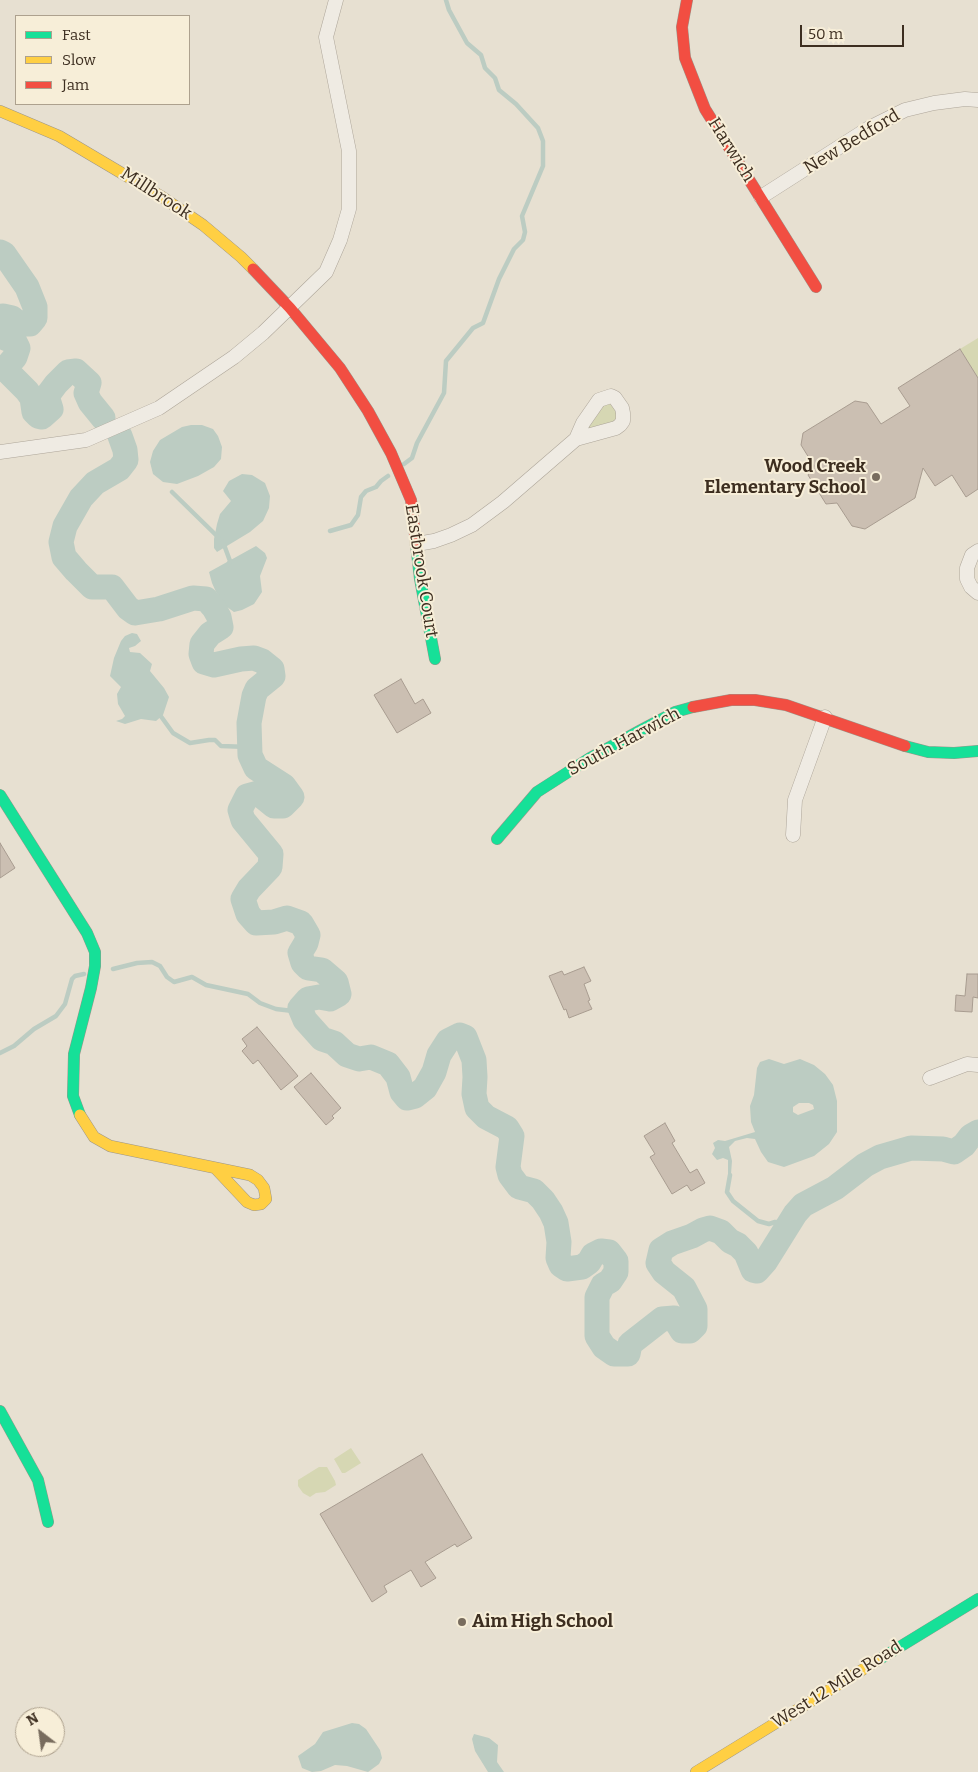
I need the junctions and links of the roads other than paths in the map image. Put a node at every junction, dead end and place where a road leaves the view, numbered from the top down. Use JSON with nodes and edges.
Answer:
{"nodes":[{"id":1,"x":336,"y":0,"type":"edge"},
{"id":2,"x":687,"y":0,"type":"edge"},
{"id":3,"x":978,"y":100,"type":"edge"},
{"id":4,"x":0,"y":111,"type":"edge"},
{"id":5,"x":761,"y":197,"type":"junction"},
{"id":6,"x":816,"y":287,"type":"dead end"},
{"id":7,"x":290,"y":308,"type":"junction"},
{"id":8,"x":576,"y":440,"type":"dead end"},
{"id":9,"x":0,"y":452,"type":"edge"},
{"id":10,"x":417,"y":544,"type":"junction"},
{"id":11,"x":978,"y":551,"type":"edge"},
{"id":12,"x":978,"y":593,"type":"edge"},
{"id":13,"x":435,"y":659,"type":"dead end"},
{"id":14,"x":825,"y":717,"type":"junction"},
{"id":15,"x":978,"y":750,"type":"edge"},
{"id":16,"x":0,"y":795,"type":"edge"},
{"id":17,"x":793,"y":835,"type":"dead end"},
{"id":18,"x":497,"y":839,"type":"dead end"},
{"id":19,"x":978,"y":1065,"type":"edge"},
{"id":20,"x":930,"y":1078,"type":"dead end"},
{"id":21,"x":215,"y":1168,"type":"dead end"},
{"id":22,"x":0,"y":1412,"type":"edge"},
{"id":23,"x":48,"y":1522,"type":"dead end"},
{"id":24,"x":978,"y":1599,"type":"edge"},
{"id":25,"x":696,"y":1772,"type":"edge"}],
"edges":[{"from":1,"to":7,"type":"street"},
{"from":2,"to":5,"type":"street","name":"Harwich"},
{"from":3,"to":5,"type":"street","name":"New Bedford"},
{"from":4,"to":7,"type":"street","name":"Millbrook"},
{"from":5,"to":6,"type":"street","name":"Harwich"},
{"from":7,"to":9,"type":"street"},
{"from":7,"to":10,"type":"street","name":"Eastbrook Court"},
{"from":8,"to":10,"type":"street"},
{"from":10,"to":13,"type":"street","name":"Eastbrook Court"},
{"from":11,"to":12,"type":"street"},
{"from":14,"to":15,"type":"street","name":"South Harwich"},
{"from":14,"to":17,"type":"street"},
{"from":14,"to":18,"type":"street","name":"South Harwich"},
{"from":16,"to":21,"type":"street"},
{"from":19,"to":20,"type":"street"},
{"from":22,"to":23,"type":"street"},
{"from":24,"to":25,"type":"street","name":"West 12 Mile Road"}]}
